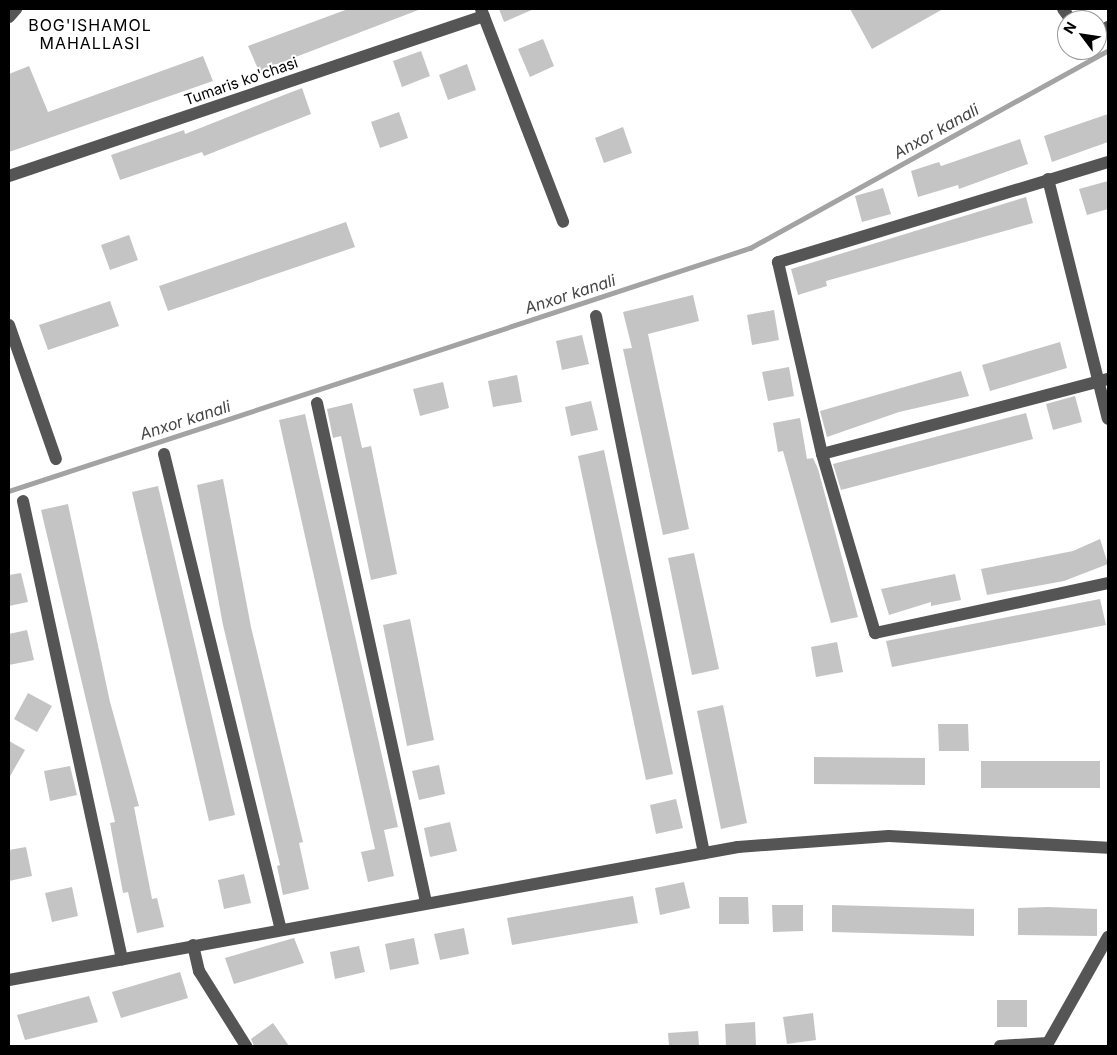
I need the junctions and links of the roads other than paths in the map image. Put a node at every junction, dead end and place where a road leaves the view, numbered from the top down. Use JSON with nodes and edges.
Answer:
{"nodes":[{"id":1,"x":16,"y":9,"type":"edge"},
{"id":2,"x":482,"y":13,"type":"edge"},
{"id":3,"x":9,"y":17,"type":"edge"},
{"id":4,"x":1108,"y":162,"type":"edge"},
{"id":5,"x":9,"y":176,"type":"edge"},
{"id":6,"x":1048,"y":179,"type":"junction"},
{"id":7,"x":563,"y":222,"type":"dead end"},
{"id":8,"x":596,"y":316,"type":"dead end"},
{"id":9,"x":9,"y":325,"type":"edge"},
{"id":10,"x":1105,"y":380,"type":"edge"},
{"id":11,"x":317,"y":403,"type":"dead end"},
{"id":12,"x":1108,"y":419,"type":"edge"},
{"id":13,"x":164,"y":454,"type":"dead end"},
{"id":14,"x":822,"y":454,"type":"junction"},
{"id":15,"x":56,"y":459,"type":"dead end"},
{"id":16,"x":23,"y":501,"type":"dead end"},
{"id":17,"x":1108,"y":583,"type":"edge"},
{"id":18,"x":1108,"y":848,"type":"edge"},
{"id":19,"x":704,"y":853,"type":"junction"},
{"id":20,"x":426,"y":902,"type":"junction"},
{"id":21,"x":280,"y":929,"type":"junction"},
{"id":22,"x":1108,"y":936,"type":"edge"},
{"id":23,"x":193,"y":945,"type":"junction"},
{"id":24,"x":122,"y":959,"type":"junction"},
{"id":25,"x":9,"y":980,"type":"edge"},
{"id":26,"x":246,"y":1046,"type":"edge"},
{"id":27,"x":1000,"y":1046,"type":"edge"}],
"edges":[{"from":1,"to":3,"type":"street"},
{"from":2,"to":5,"type":"street","name":"Tumaris ko'chasi"},
{"from":2,"to":7,"type":"street"},
{"from":4,"to":6,"type":"street"},
{"from":6,"to":10,"type":"street"},
{"from":6,"to":14,"type":"street"},
{"from":8,"to":19,"type":"street"},
{"from":9,"to":15,"type":"street"},
{"from":10,"to":12,"type":"street"},
{"from":10,"to":14,"type":"street"},
{"from":11,"to":20,"type":"street"},
{"from":13,"to":21,"type":"street"},
{"from":14,"to":17,"type":"street"},
{"from":16,"to":24,"type":"street"},
{"from":18,"to":19,"type":"street"},
{"from":19,"to":20,"type":"street"},
{"from":20,"to":21,"type":"street"},
{"from":21,"to":23,"type":"street"},
{"from":22,"to":27,"type":"street"},
{"from":23,"to":24,"type":"street"},
{"from":23,"to":26,"type":"street"},
{"from":24,"to":25,"type":"street"}]}
